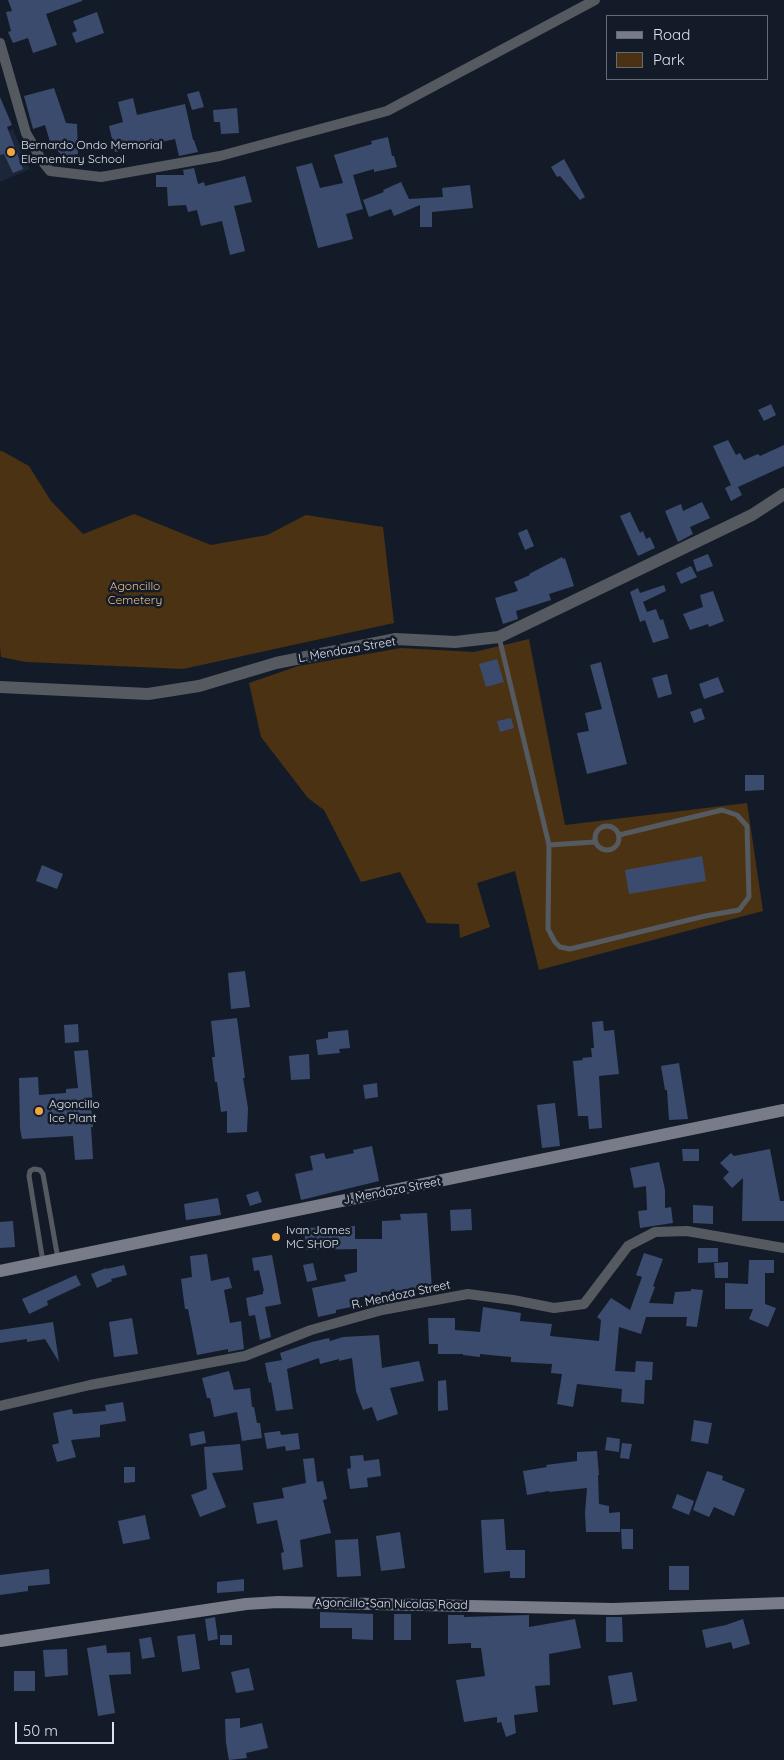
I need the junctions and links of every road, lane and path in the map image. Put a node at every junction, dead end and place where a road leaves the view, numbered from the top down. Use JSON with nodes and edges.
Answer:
{"nodes":[{"id":1,"x":595,"y":0,"type":"edge"},
{"id":2,"x":0,"y":43,"type":"edge"},
{"id":3,"x":784,"y":494,"type":"edge"},
{"id":4,"x":499,"y":637,"type":"junction"},
{"id":5,"x":0,"y":687,"type":"edge"},
{"id":6,"x":619,"y":835,"type":"junction"},
{"id":7,"x":596,"y":842,"type":"junction"},
{"id":8,"x":549,"y":845,"type":"junction"},
{"id":9,"x":784,"y":1110,"type":"edge"},
{"id":10,"x":784,"y":1248,"type":"edge"},
{"id":11,"x":58,"y":1259,"type":"junction"},
{"id":12,"x":43,"y":1262,"type":"junction"},
{"id":13,"x":0,"y":1271,"type":"edge"},
{"id":14,"x":0,"y":1406,"type":"edge"},
{"id":15,"x":784,"y":1603,"type":"edge"},
{"id":16,"x":0,"y":1641,"type":"edge"}],
"edges":[{"from":1,"to":2,"type":"street"},
{"from":3,"to":4,"type":"street","name":"L. Mendoza Street"},
{"from":4,"to":5,"type":"street","name":"L. Mendoza Street"},
{"from":4,"to":8,"type":"lane"},
{"from":6,"to":7,"type":"lane"},
{"from":6,"to":7,"type":"lane"},
{"from":6,"to":8,"type":"lane"},
{"from":7,"to":8,"type":"lane"},
{"from":9,"to":11,"type":"main road","name":"J. Mendoza Street"},
{"from":10,"to":14,"type":"street","name":"R. Mendoza Street"},
{"from":11,"to":12,"type":"main road","name":"J. Mendoza Street"},
{"from":11,"to":12,"type":"lane"},
{"from":12,"to":13,"type":"main road","name":"J. Mendoza Street"},
{"from":15,"to":16,"type":"main road","name":"Agoncillo-San Nicolas Road"}]}
